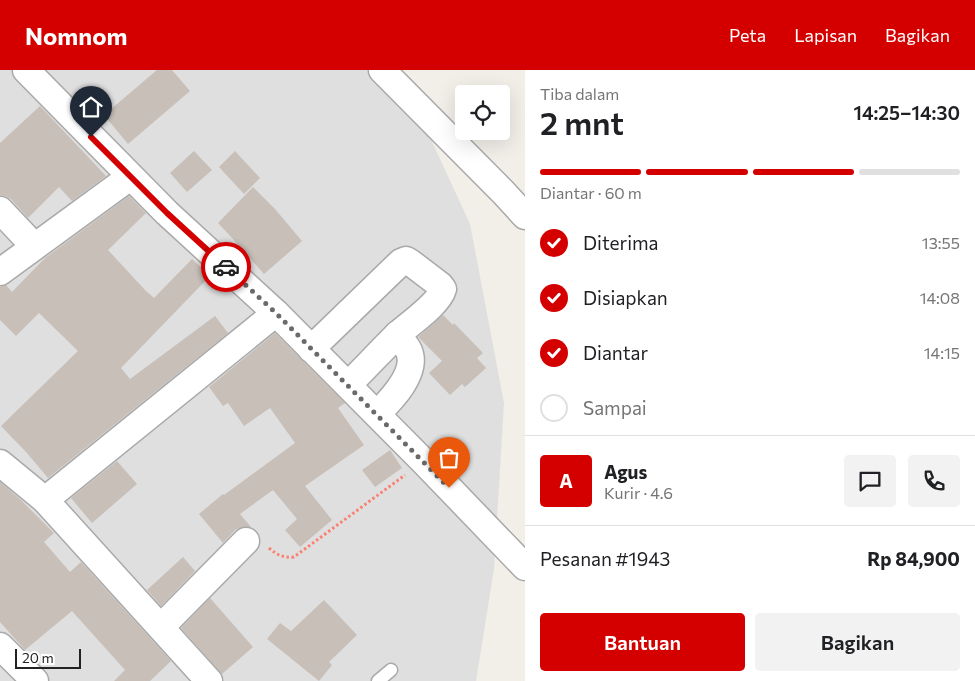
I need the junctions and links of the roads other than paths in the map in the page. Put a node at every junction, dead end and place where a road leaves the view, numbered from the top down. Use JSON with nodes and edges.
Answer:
{"nodes":[{"id":1,"x":26,"y":70,"type":"edge"},
{"id":2,"x":382,"y":70,"type":"edge"},
{"id":3,"x":130,"y":177,"type":"junction"},
{"id":4,"x":0,"y":210,"type":"edge"},
{"id":5,"x":525,"y":216,"type":"edge"},
{"id":6,"x":34,"y":246,"type":"junction"},
{"id":7,"x":0,"y":272,"type":"edge"},
{"id":8,"x":276,"y":313,"type":"junction"},
{"id":9,"x":398,"y":334,"type":"junction"},
{"id":10,"x":311,"y":349,"type":"junction"},
{"id":11,"x":348,"y":385,"type":"junction"},
{"id":12,"x":377,"y":414,"type":"junction"},
{"id":13,"x":0,"y":463,"type":"edge"},
{"id":14,"x":45,"y":500,"type":"junction"},
{"id":15,"x":246,"y":541,"type":"road end"},
{"id":16,"x":525,"y":568,"type":"edge"},
{"id":17,"x":162,"y":627,"type":"junction"},
{"id":18,"x":0,"y":646,"type":"edge"},
{"id":19,"x":391,"y":670,"type":"dead end"},
{"id":20,"x":35,"y":681,"type":"edge"},
{"id":21,"x":209,"y":681,"type":"edge"},
{"id":22,"x":378,"y":681,"type":"edge"}],
"edges":[{"from":1,"to":3,"type":"street"},
{"from":2,"to":5,"type":"street"},
{"from":3,"to":6,"type":"street"},
{"from":3,"to":8,"type":"street"},
{"from":4,"to":6,"type":"street"},
{"from":6,"to":7,"type":"street"},
{"from":8,"to":10,"type":"street"},
{"from":8,"to":14,"type":"street"},
{"from":9,"to":10,"type":"street"},
{"from":9,"to":11,"type":"street"},
{"from":9,"to":12,"type":"street"},
{"from":10,"to":11,"type":"street"},
{"from":11,"to":12,"type":"street"},
{"from":12,"to":16,"type":"street"},
{"from":13,"to":14,"type":"street"},
{"from":14,"to":17,"type":"street"},
{"from":15,"to":17,"type":"street"},
{"from":17,"to":21,"type":"street"},
{"from":18,"to":20,"type":"street"},
{"from":19,"to":22,"type":"lane"}]}
